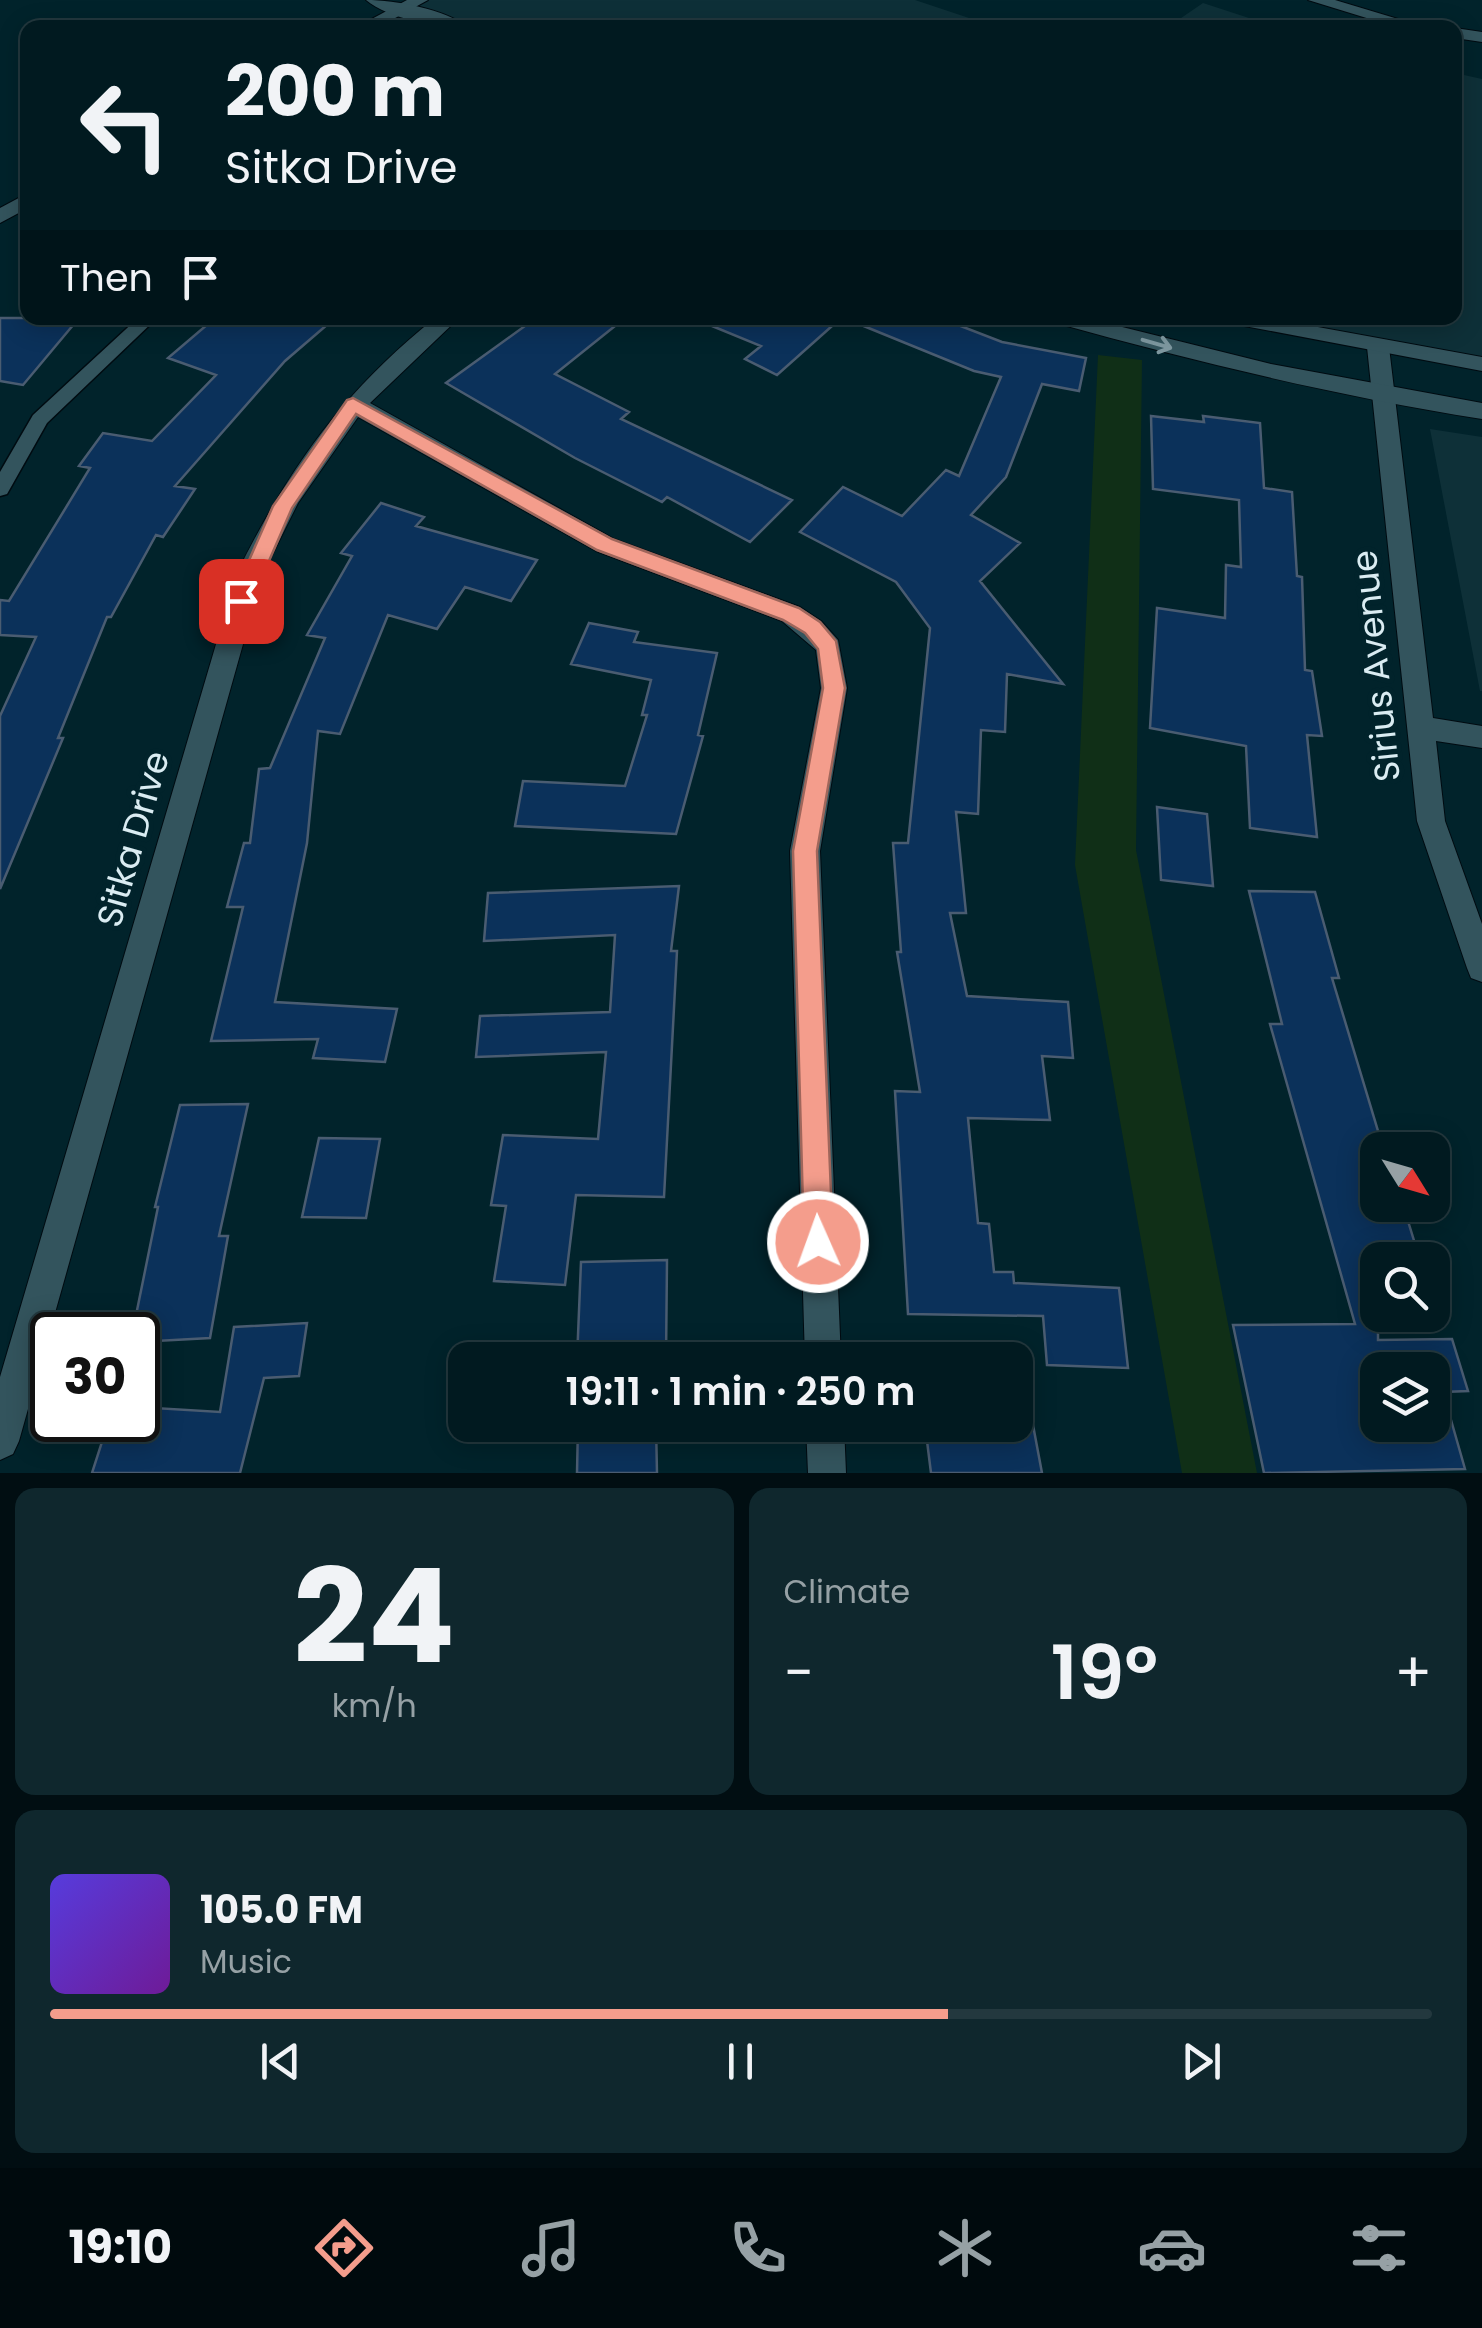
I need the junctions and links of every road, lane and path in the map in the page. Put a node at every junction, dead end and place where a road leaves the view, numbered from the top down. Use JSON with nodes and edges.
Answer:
{"nodes":[{"id":1,"x":374,"y":0,"type":"edge"},
{"id":2,"x":420,"y":0,"type":"edge"},
{"id":3,"x":1316,"y":0,"type":"edge"},
{"id":4,"x":399,"y":19,"type":"edge"},
{"id":5,"x":444,"y":20,"type":"edge"},
{"id":6,"x":1390,"y":20,"type":"edge"},
{"id":7,"x":141,"y":325,"type":"edge"},
{"id":8,"x":439,"y":325,"type":"edge"},
{"id":9,"x":1088,"y":325,"type":"edge"},
{"id":10,"x":1271,"y":325,"type":"edge"},
{"id":11,"x":1378,"y":348,"type":"junction"},
{"id":12,"x":1482,"y":364,"type":"edge"},
{"id":13,"x":1384,"y":397,"type":"junction"},
{"id":14,"x":353,"y":404,"type":"junction"},
{"id":15,"x":1482,"y":410,"type":"edge"},
{"id":16,"x":0,"y":490,"type":"edge"},
{"id":17,"x":1422,"y":728,"type":"junction"},
{"id":18,"x":1482,"y":737,"type":"edge"},
{"id":19,"x":1482,"y":968,"type":"edge"},
{"id":20,"x":821,"y":1342,"type":"edge"},
{"id":21,"x":0,"y":1441,"type":"edge"},
{"id":22,"x":825,"y":1442,"type":"edge"},
{"id":23,"x":826,"y":1473,"type":"edge"}],
"edges":[{"from":1,"to":4,"type":"street"},
{"from":2,"to":4,"type":"street"},
{"from":3,"to":6,"type":"street"},
{"from":4,"to":5,"type":"street"},
{"from":7,"to":16,"type":"lane"},
{"from":8,"to":14,"type":"street","name":"Sitka Drive"},
{"from":9,"to":13,"type":"street","one_way":true},
{"from":10,"to":11,"type":"street"},
{"from":11,"to":12,"type":"street"},
{"from":11,"to":13,"type":"street","name":"Sirius Avenue"},
{"from":13,"to":15,"type":"street"},
{"from":13,"to":17,"type":"street","name":"Sirius Avenue"},
{"from":14,"to":20,"type":"street"},
{"from":14,"to":21,"type":"street","name":"Sitka Drive"},
{"from":17,"to":18,"type":"street"},
{"from":17,"to":19,"type":"street","name":"Sirius Avenue"},
{"from":22,"to":23,"type":"street"}]}
